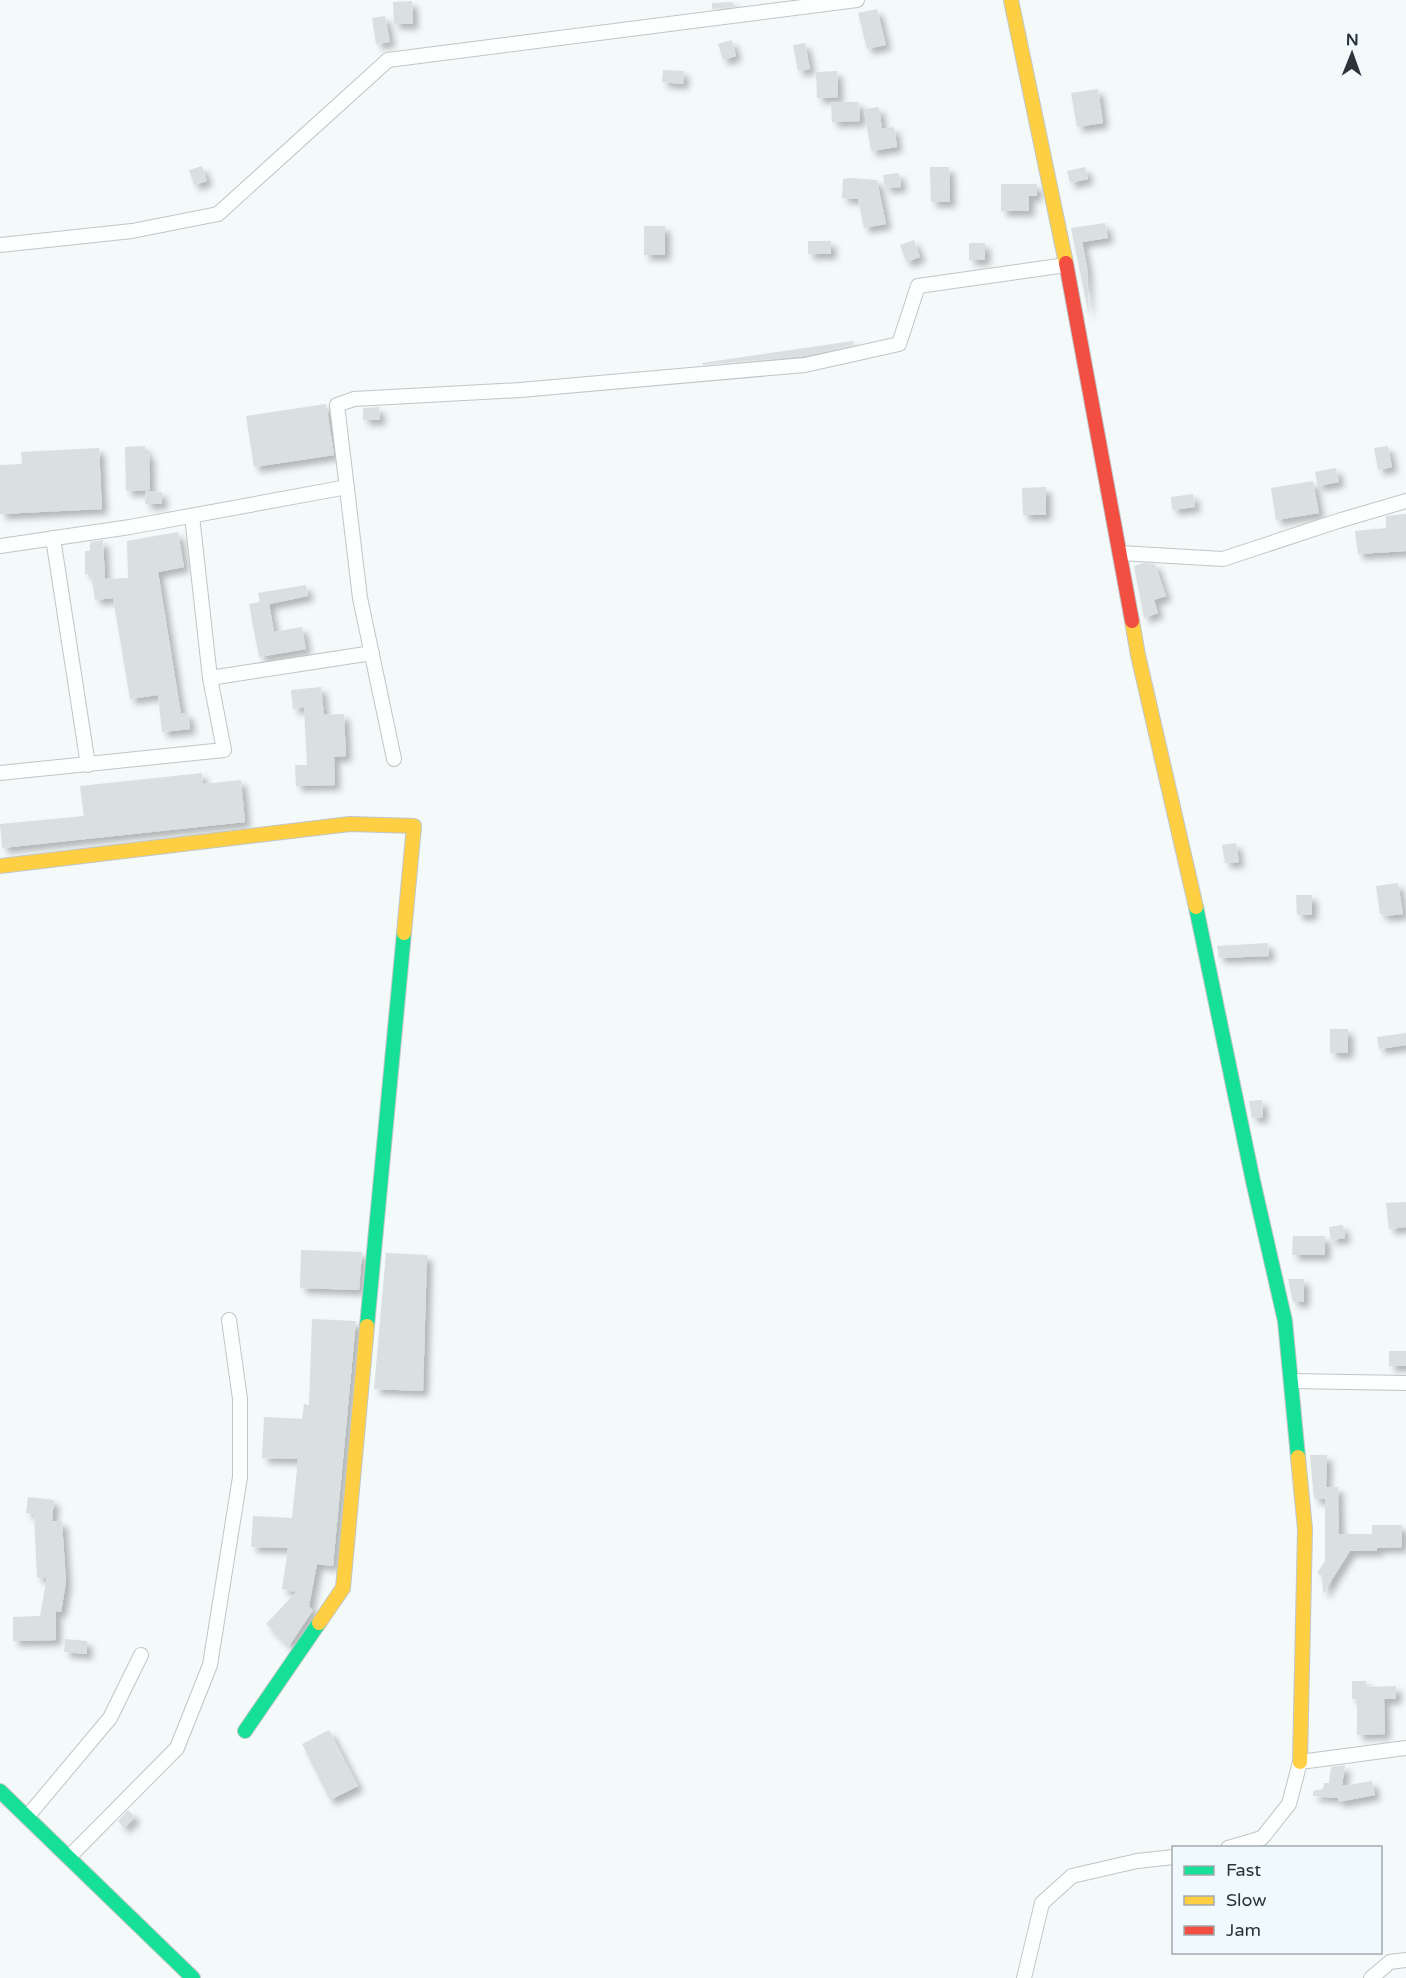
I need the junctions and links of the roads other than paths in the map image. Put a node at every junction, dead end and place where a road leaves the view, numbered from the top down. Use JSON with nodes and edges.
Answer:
{"nodes":[{"id":1,"x":857,"y":0,"type":"edge"},
{"id":2,"x":1011,"y":0,"type":"edge"},
{"id":3,"x":0,"y":245,"type":"edge"},
{"id":4,"x":1066,"y":265,"type":"junction"},
{"id":5,"x":347,"y":487,"type":"junction"},
{"id":6,"x":1406,"y":501,"type":"edge"},
{"id":7,"x":192,"y":516,"type":"junction"},
{"id":8,"x":53,"y":538,"type":"junction"},
{"id":9,"x":0,"y":546,"type":"edge"},
{"id":10,"x":1120,"y":553,"type":"junction"},
{"id":11,"x":372,"y":653,"type":"junction"},
{"id":12,"x":210,"y":678,"type":"junction"},
{"id":13,"x":394,"y":759,"type":"dead end"},
{"id":14,"x":88,"y":765,"type":"junction"},
{"id":15,"x":0,"y":773,"type":"edge"},
{"id":16,"x":0,"y":866,"type":"edge"},
{"id":17,"x":230,"y":1320,"type":"dead end"},
{"id":18,"x":1291,"y":1381,"type":"junction"},
{"id":19,"x":1406,"y":1383,"type":"edge"},
{"id":20,"x":141,"y":1655,"type":"dead end"},
{"id":21,"x":245,"y":1731,"type":"dead end"},
{"id":22,"x":1406,"y":1748,"type":"edge"},
{"id":23,"x":1300,"y":1762,"type":"junction"},
{"id":24,"x":0,"y":1791,"type":"edge"},
{"id":25,"x":27,"y":1817,"type":"junction"},
{"id":26,"x":1235,"y":1846,"type":"edge"},
{"id":27,"x":69,"y":1857,"type":"junction"},
{"id":28,"x":1172,"y":1857,"type":"edge"},
{"id":29,"x":1406,"y":1960,"type":"edge"},
{"id":30,"x":193,"y":1978,"type":"edge"},
{"id":31,"x":1024,"y":1978,"type":"edge"},
{"id":32,"x":1371,"y":1978,"type":"edge"}],
"edges":[{"from":1,"to":3,"type":"street"},
{"from":2,"to":4,"type":"main road"},
{"from":4,"to":5,"type":"street"},
{"from":4,"to":10,"type":"main road"},
{"from":5,"to":7,"type":"street"},
{"from":5,"to":11,"type":"street"},
{"from":6,"to":10,"type":"street"},
{"from":7,"to":8,"type":"street"},
{"from":7,"to":12,"type":"street"},
{"from":8,"to":9,"type":"street"},
{"from":8,"to":14,"type":"street"},
{"from":10,"to":18,"type":"main road"},
{"from":11,"to":12,"type":"street"},
{"from":11,"to":13,"type":"street"},
{"from":12,"to":14,"type":"street"},
{"from":14,"to":15,"type":"street"},
{"from":16,"to":21,"type":"main road"},
{"from":17,"to":27,"type":"street"},
{"from":18,"to":19,"type":"street"},
{"from":18,"to":23,"type":"main road"},
{"from":20,"to":25,"type":"street"},
{"from":22,"to":23,"type":"street"},
{"from":23,"to":26,"type":"street"},
{"from":24,"to":25,"type":"main road"},
{"from":25,"to":27,"type":"main road"},
{"from":27,"to":30,"type":"main road"},
{"from":28,"to":31,"type":"street"},
{"from":29,"to":32,"type":"street"}]}
